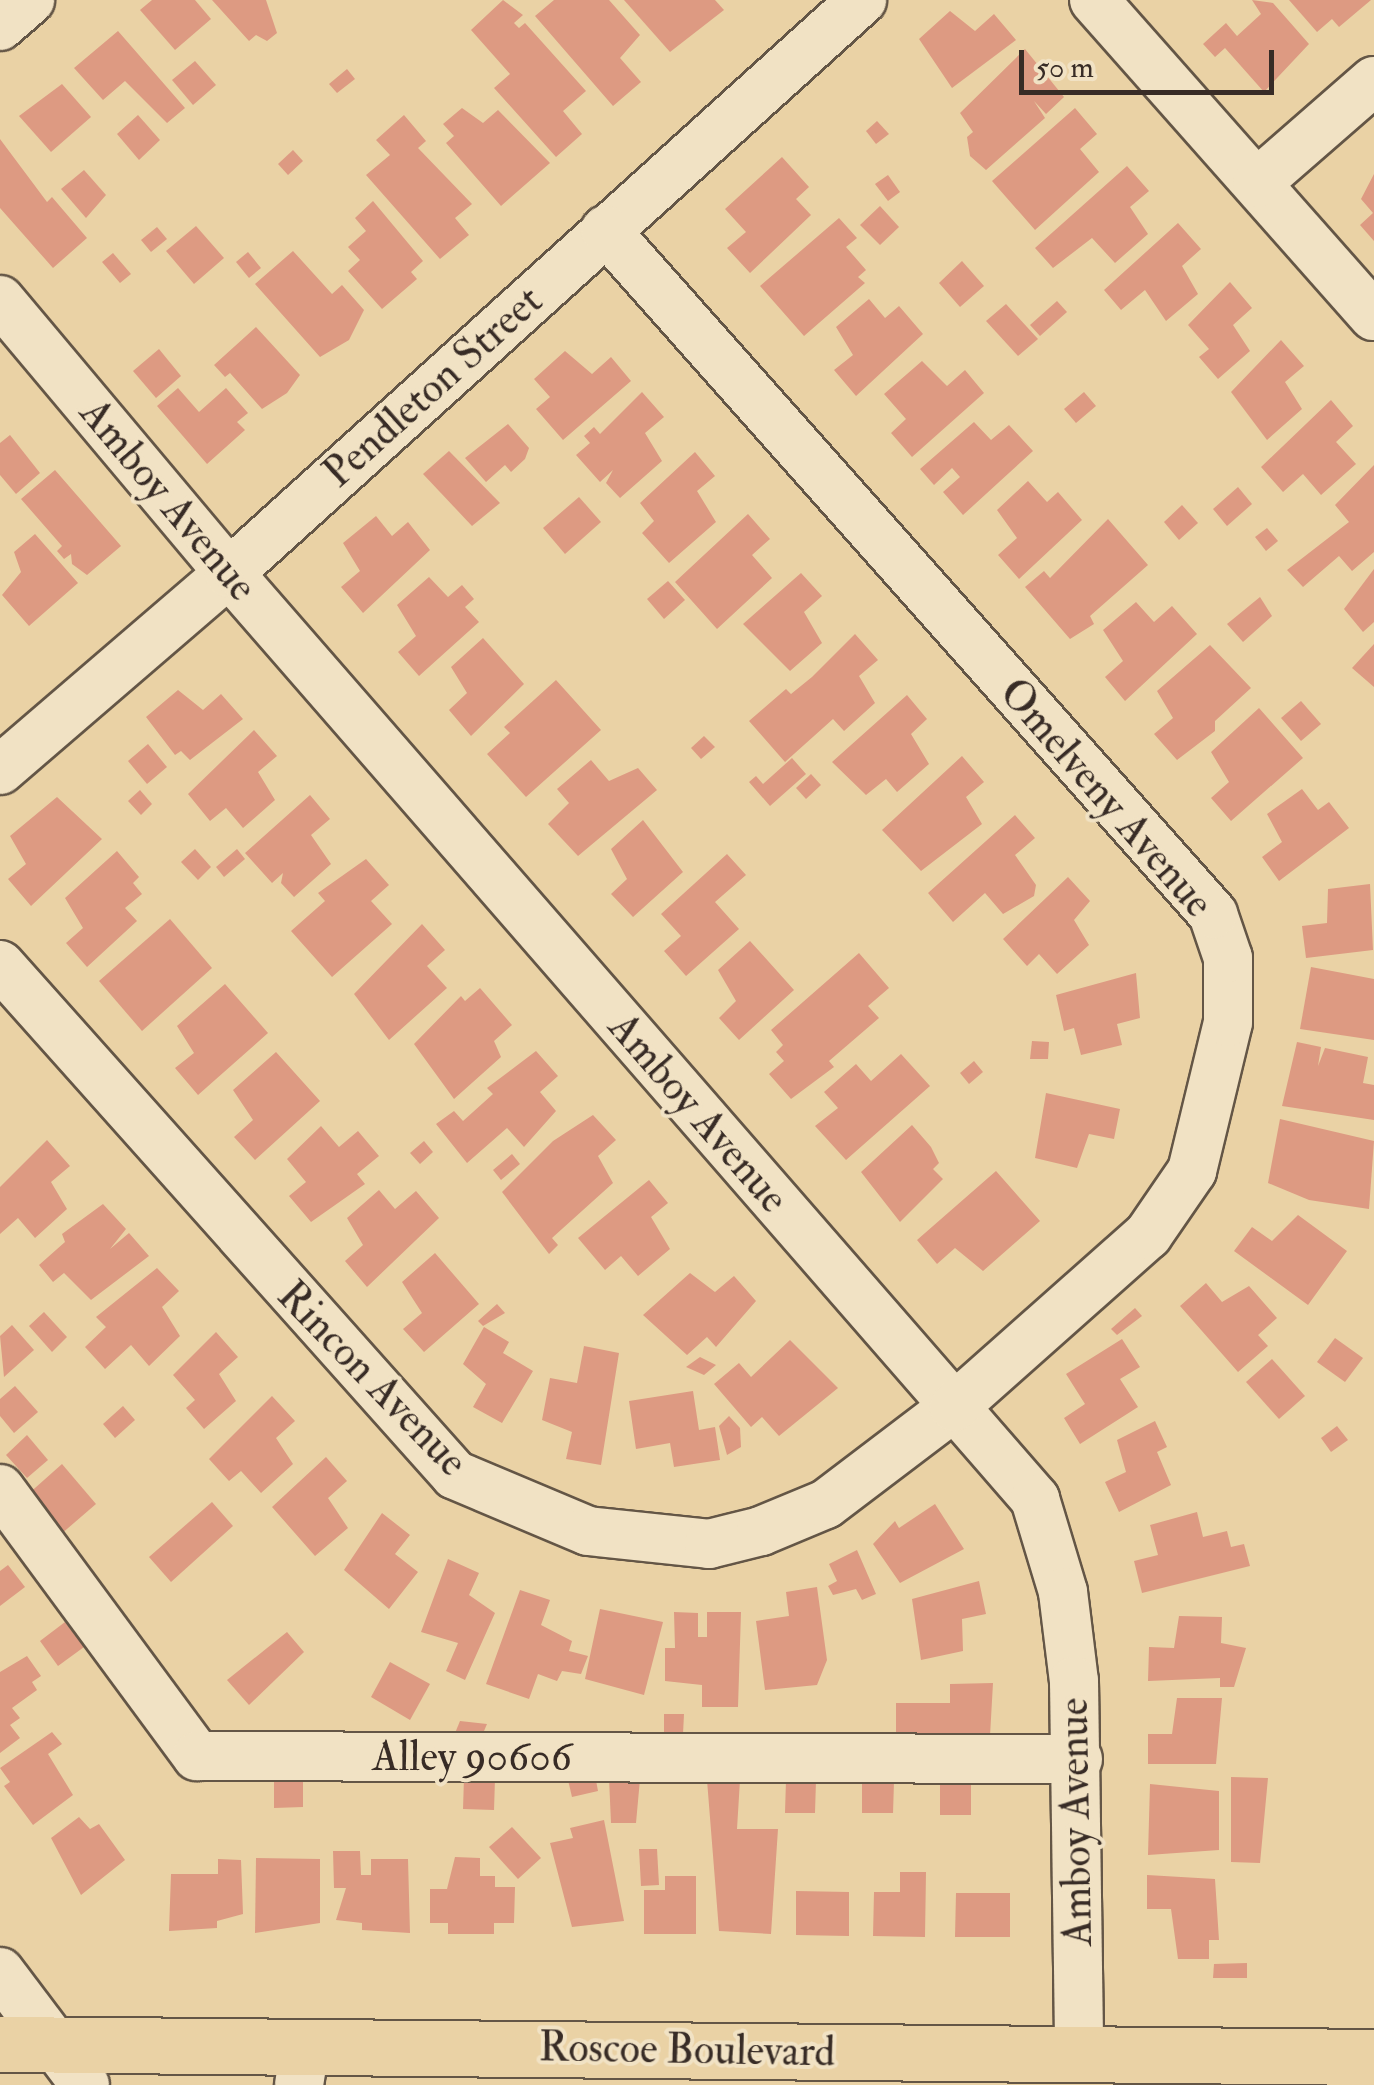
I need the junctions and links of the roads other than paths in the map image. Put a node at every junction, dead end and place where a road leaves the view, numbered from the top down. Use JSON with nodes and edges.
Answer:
{"nodes":[{"id":1,"x":30,"y":0,"type":"edge"},
{"id":2,"x":862,"y":0,"type":"edge"},
{"id":3,"x":1094,"y":0,"type":"edge"},
{"id":4,"x":0,"y":26,"type":"edge"},
{"id":5,"x":1374,"y":81,"type":"edge"},
{"id":6,"x":1257,"y":183,"type":"junction"},
{"id":7,"x":605,"y":230,"type":"junction"},
{"id":8,"x":0,"y":300,"type":"edge"},
{"id":9,"x":1374,"y":316,"type":"edge"},
{"id":10,"x":229,"y":573,"type":"junction"},
{"id":11,"x":0,"y":770,"type":"edge"},
{"id":12,"x":0,"y":964,"type":"edge"},
{"id":13,"x":954,"y":1407,"type":"junction"},
{"id":14,"x":0,"y":1489,"type":"edge"},
{"id":15,"x":1078,"y":1759,"type":"junction"},
{"id":16,"x":0,"y":1972,"type":"edge"},
{"id":17,"x":0,"y":2044,"type":"edge"},
{"id":18,"x":359,"y":2047,"type":"junction"},
{"id":19,"x":1079,"y":2053,"type":"junction"},
{"id":20,"x":1374,"y":2057,"type":"edge"},
{"id":21,"x":70,"y":2065,"type":"edge"},
{"id":22,"x":416,"y":2066,"type":"edge"},
{"id":23,"x":1202,"y":2070,"type":"edge"},
{"id":24,"x":284,"y":2079,"type":"edge"}],
"edges":[{"from":1,"to":4,"type":"street"},
{"from":2,"to":7,"type":"street","name":"Pendleton Street"},
{"from":3,"to":6,"type":"street"},
{"from":5,"to":6,"type":"street"},
{"from":6,"to":9,"type":"street"},
{"from":7,"to":10,"type":"street","name":"Pendleton Street"},
{"from":7,"to":13,"type":"street","name":"Omelveny Avenue"},
{"from":8,"to":10,"type":"street","name":"Amboy Avenue"},
{"from":10,"to":11,"type":"street","name":"Pendleton Street"},
{"from":10,"to":13,"type":"street","name":"Amboy Avenue"},
{"from":12,"to":13,"type":"street","name":"Rincon Avenue"},
{"from":13,"to":15,"type":"street","name":"Amboy Avenue"},
{"from":14,"to":15,"type":"street","name":"Alley 90606"},
{"from":15,"to":19,"type":"street","name":"Amboy Avenue"},
{"from":16,"to":21,"type":"street"},
{"from":17,"to":21,"type":"main road","name":"Roscoe Boulevard"},
{"from":18,"to":21,"type":"main road","name":"Roscoe Boulevard"},
{"from":18,"to":22,"type":"main road","name":"Roscoe Boulevard"},
{"from":18,"to":24,"type":"main road"},
{"from":19,"to":22,"type":"main road","name":"Roscoe Boulevard"},
{"from":19,"to":23,"type":"main road","name":"Roscoe Boulevard"},
{"from":20,"to":23,"type":"main road","name":"Roscoe Boulevard"}]}
